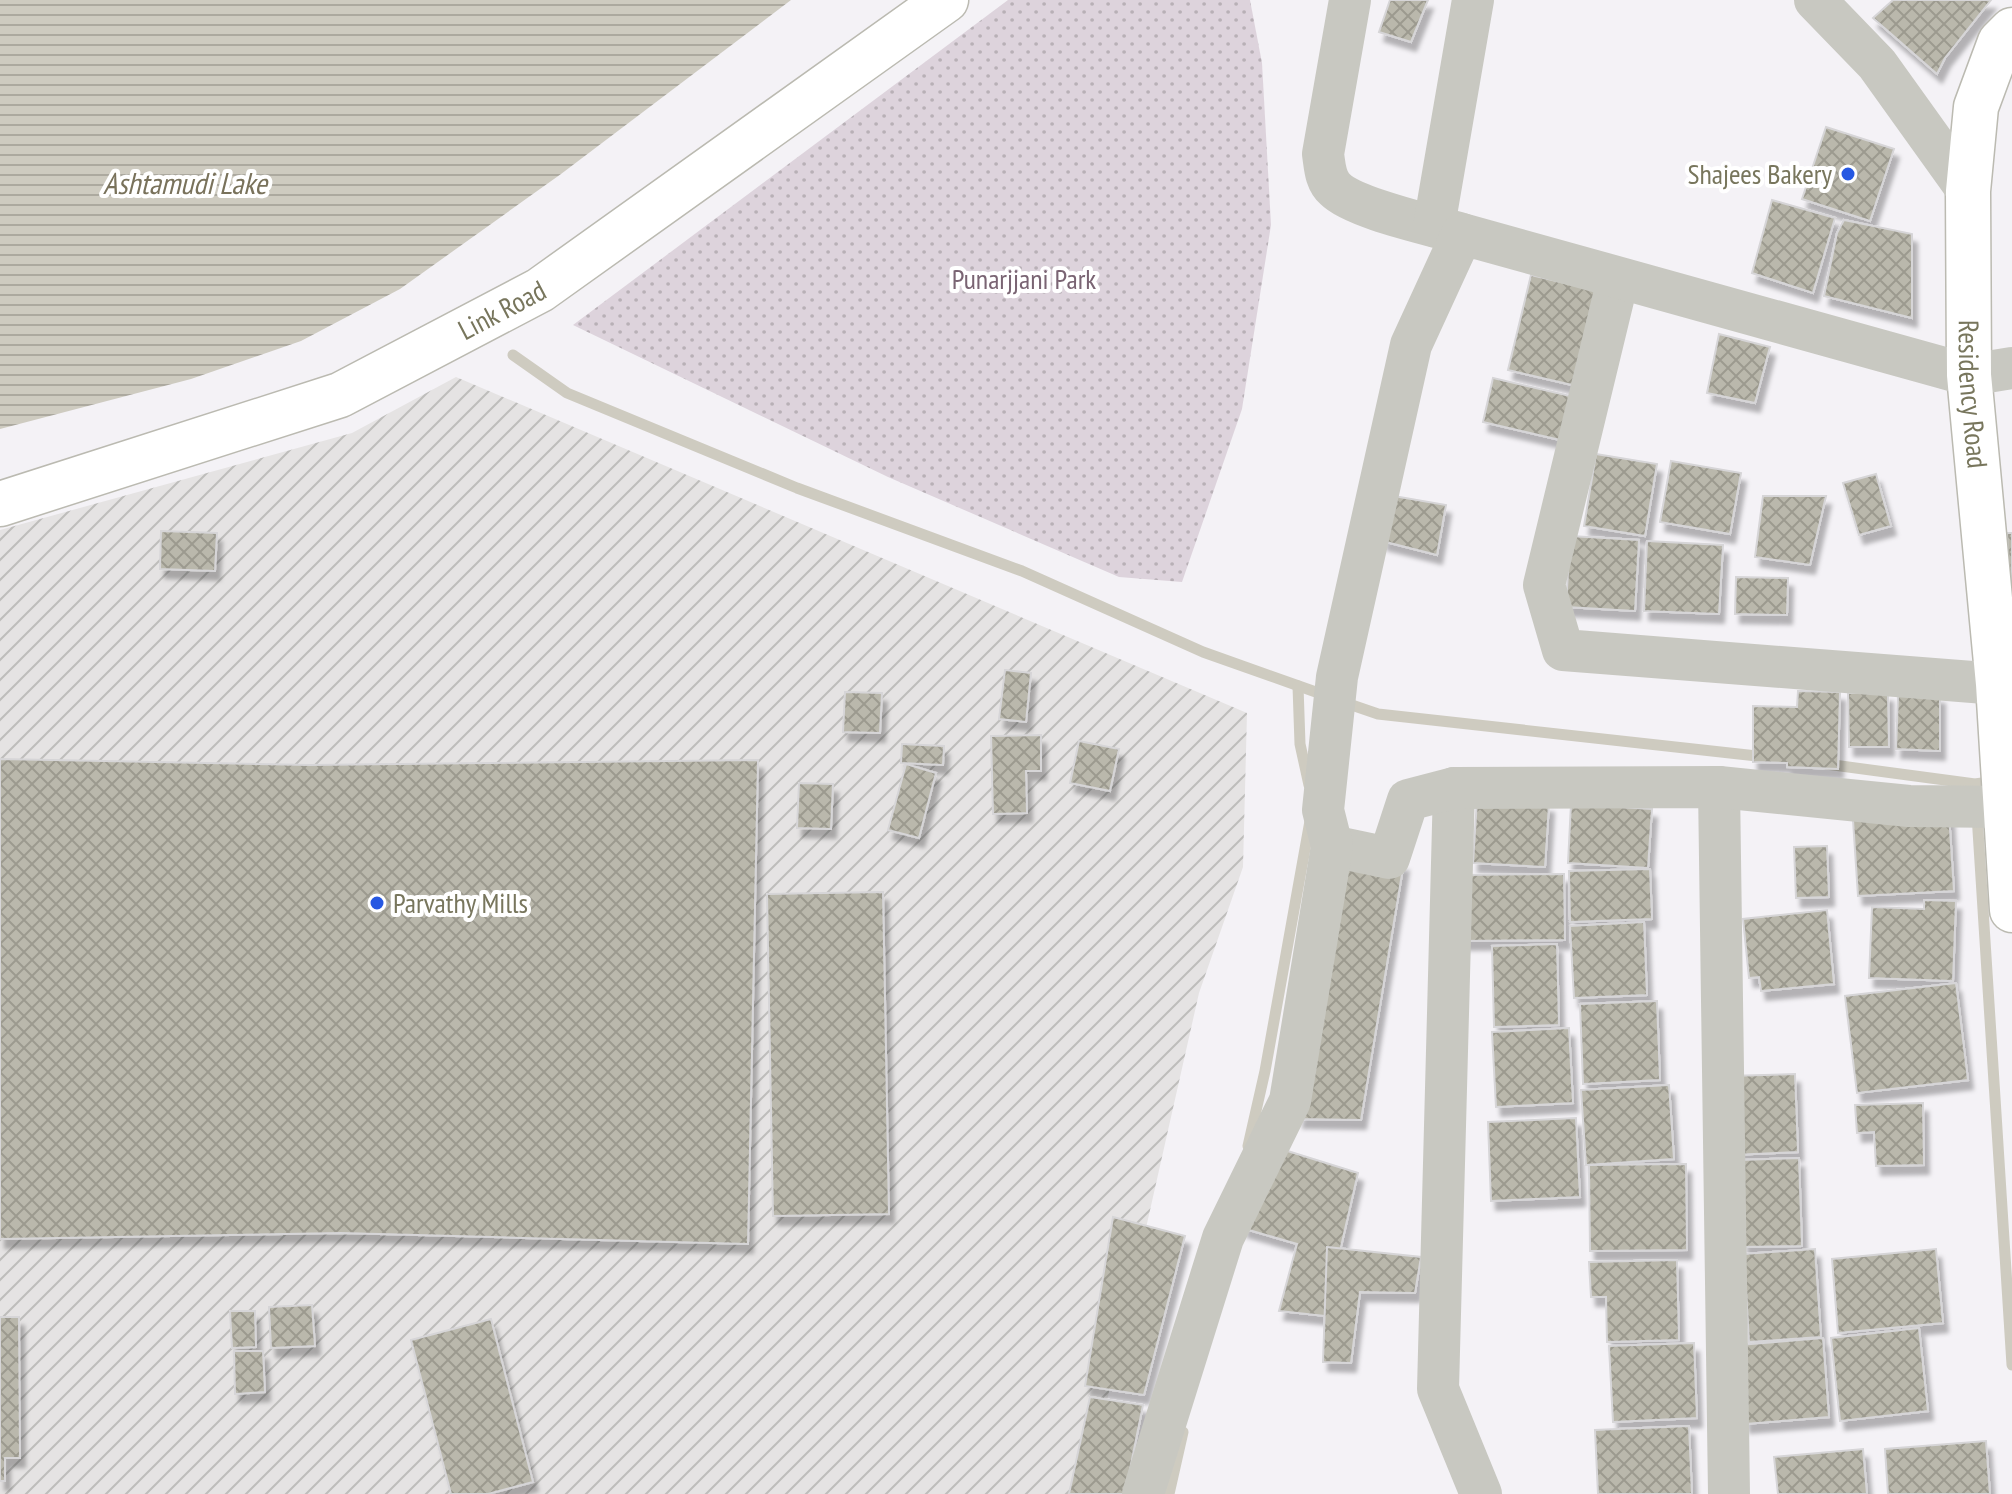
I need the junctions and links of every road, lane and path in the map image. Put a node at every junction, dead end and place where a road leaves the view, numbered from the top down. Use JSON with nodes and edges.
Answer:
{"nodes":[{"id":1,"x":946,"y":0,"type":"edge"},
{"id":2,"x":1350,"y":0,"type":"edge"},
{"id":3,"x":1473,"y":0,"type":"edge"},
{"id":4,"x":1815,"y":0,"type":"edge"},
{"id":5,"x":2012,"y":30,"type":"edge"},
{"id":6,"x":1968,"y":191,"type":"junction"},
{"id":7,"x":1448,"y":230,"type":"junction"},
{"id":8,"x":1618,"y":279,"type":"junction"},
{"id":9,"x":2012,"y":368,"type":"edge"},
{"id":10,"x":1969,"y":375,"type":"junction"},
{"id":11,"x":0,"y":504,"type":"edge"},
{"id":12,"x":1998,"y":684,"type":"junction"},
{"id":13,"x":2006,"y":774,"type":"edge"},
{"id":14,"x":1719,"y":787,"type":"junction"},
{"id":15,"x":1454,"y":788,"type":"junction"},
{"id":16,"x":1332,"y":846,"type":"junction"},
{"id":17,"x":2011,"y":900,"type":"edge"},
{"id":18,"x":1143,"y":1494,"type":"edge"},
{"id":19,"x":1481,"y":1494,"type":"edge"},
{"id":20,"x":1729,"y":1494,"type":"edge"}],
"edges":[{"from":1,"to":11,"type":"main road","name":"Link Road"},
{"from":2,"to":7,"type":"street"},
{"from":3,"to":7,"type":"street"},
{"from":4,"to":6,"type":"street"},
{"from":5,"to":6,"type":"main road","name":"Residency Road"},
{"from":6,"to":10,"type":"main road","name":"Residency Road"},
{"from":7,"to":8,"type":"street"},
{"from":7,"to":16,"type":"street"},
{"from":8,"to":10,"type":"street"},
{"from":8,"to":12,"type":"street"},
{"from":9,"to":10,"type":"street"},
{"from":10,"to":12,"type":"main road","name":"Residency Road"},
{"from":12,"to":13,"type":"main road","name":"Residency Road"},
{"from":13,"to":14,"type":"street"},
{"from":13,"to":17,"type":"main road","name":"Residency Road"},
{"from":14,"to":15,"type":"street"},
{"from":14,"to":20,"type":"street"},
{"from":15,"to":16,"type":"street"},
{"from":15,"to":19,"type":"street"},
{"from":16,"to":18,"type":"street"}]}
